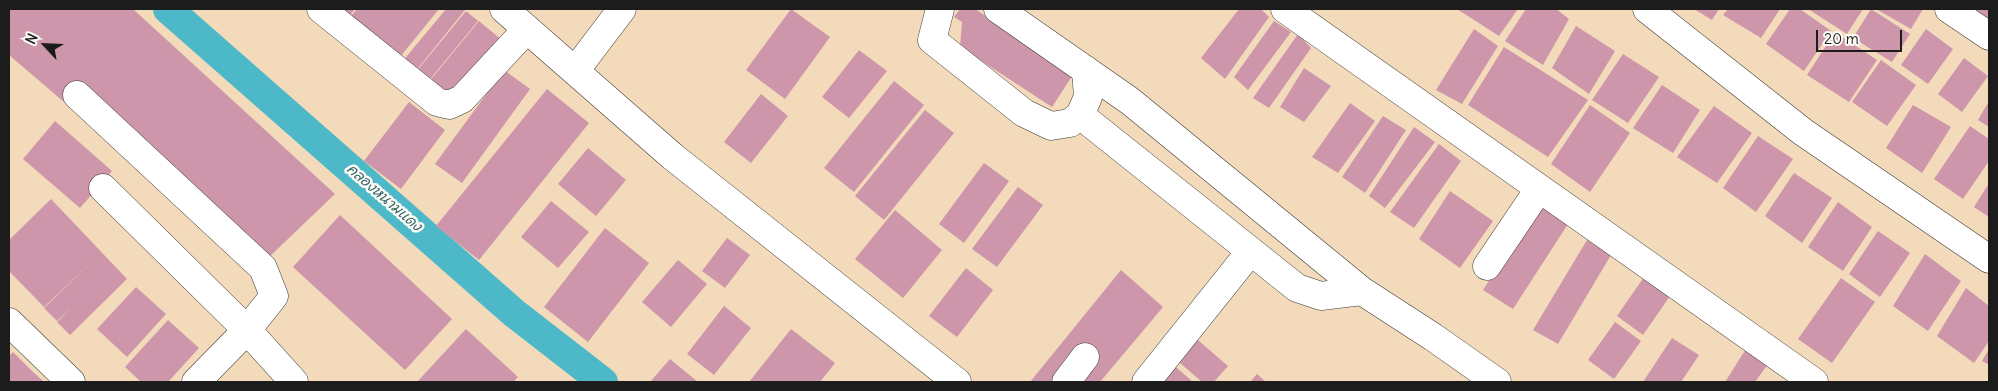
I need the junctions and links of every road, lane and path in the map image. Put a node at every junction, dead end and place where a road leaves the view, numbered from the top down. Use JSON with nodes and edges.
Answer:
{"nodes":[{"id":1,"x":320,"y":9,"type":"edge"},
{"id":2,"x":504,"y":9,"type":"edge"},
{"id":3,"x":622,"y":9,"type":"edge"},
{"id":4,"x":940,"y":9,"type":"edge"},
{"id":5,"x":998,"y":9,"type":"edge"},
{"id":6,"x":1286,"y":9,"type":"edge"},
{"id":7,"x":1646,"y":9,"type":"edge"},
{"id":8,"x":1949,"y":9,"type":"edge"},
{"id":9,"x":527,"y":28,"type":"junction"},
{"id":10,"x":1989,"y":36,"type":"edge"},
{"id":11,"x":1086,"y":70,"type":"junction"},
{"id":12,"x":575,"y":71,"type":"junction"},
{"id":13,"x":77,"y":94,"type":"dead end"},
{"id":14,"x":1080,"y":115,"type":"junction"},
{"id":15,"x":103,"y":188,"type":"dead end"},
{"id":16,"x":1539,"y":189,"type":"junction"},
{"id":17,"x":1250,"y":252,"type":"junction"},
{"id":18,"x":1989,"y":259,"type":"edge"},
{"id":19,"x":1487,"y":266,"type":"dead end"},
{"id":20,"x":1362,"y":291,"type":"junction"},
{"id":21,"x":9,"y":322,"type":"edge"},
{"id":22,"x":248,"y":330,"type":"junction"},
{"id":23,"x":1085,"y":357,"type":"dead end"},
{"id":24,"x":72,"y":382,"type":"edge"},
{"id":25,"x":196,"y":382,"type":"edge"},
{"id":26,"x":294,"y":382,"type":"edge"},
{"id":27,"x":957,"y":382,"type":"edge"},
{"id":28,"x":1066,"y":382,"type":"edge"},
{"id":29,"x":1146,"y":382,"type":"edge"},
{"id":30,"x":1497,"y":382,"type":"edge"},
{"id":31,"x":1814,"y":382,"type":"edge"}],
"edges":[{"from":1,"to":9,"type":"street"},
{"from":2,"to":9,"type":"street"},
{"from":3,"to":12,"type":"street"},
{"from":4,"to":14,"type":"street"},
{"from":5,"to":11,"type":"street"},
{"from":6,"to":16,"type":"street"},
{"from":7,"to":18,"type":"street"},
{"from":8,"to":10,"type":"street"},
{"from":9,"to":12,"type":"street"},
{"from":11,"to":14,"type":"street"},
{"from":11,"to":20,"type":"street"},
{"from":12,"to":27,"type":"street"},
{"from":13,"to":22,"type":"street"},
{"from":14,"to":17,"type":"street"},
{"from":15,"to":22,"type":"street"},
{"from":16,"to":19,"type":"street"},
{"from":16,"to":31,"type":"street"},
{"from":17,"to":20,"type":"street"},
{"from":17,"to":29,"type":"street"},
{"from":20,"to":30,"type":"street"},
{"from":21,"to":24,"type":"street"},
{"from":22,"to":25,"type":"street"},
{"from":22,"to":26,"type":"street"},
{"from":23,"to":28,"type":"street"}]}
